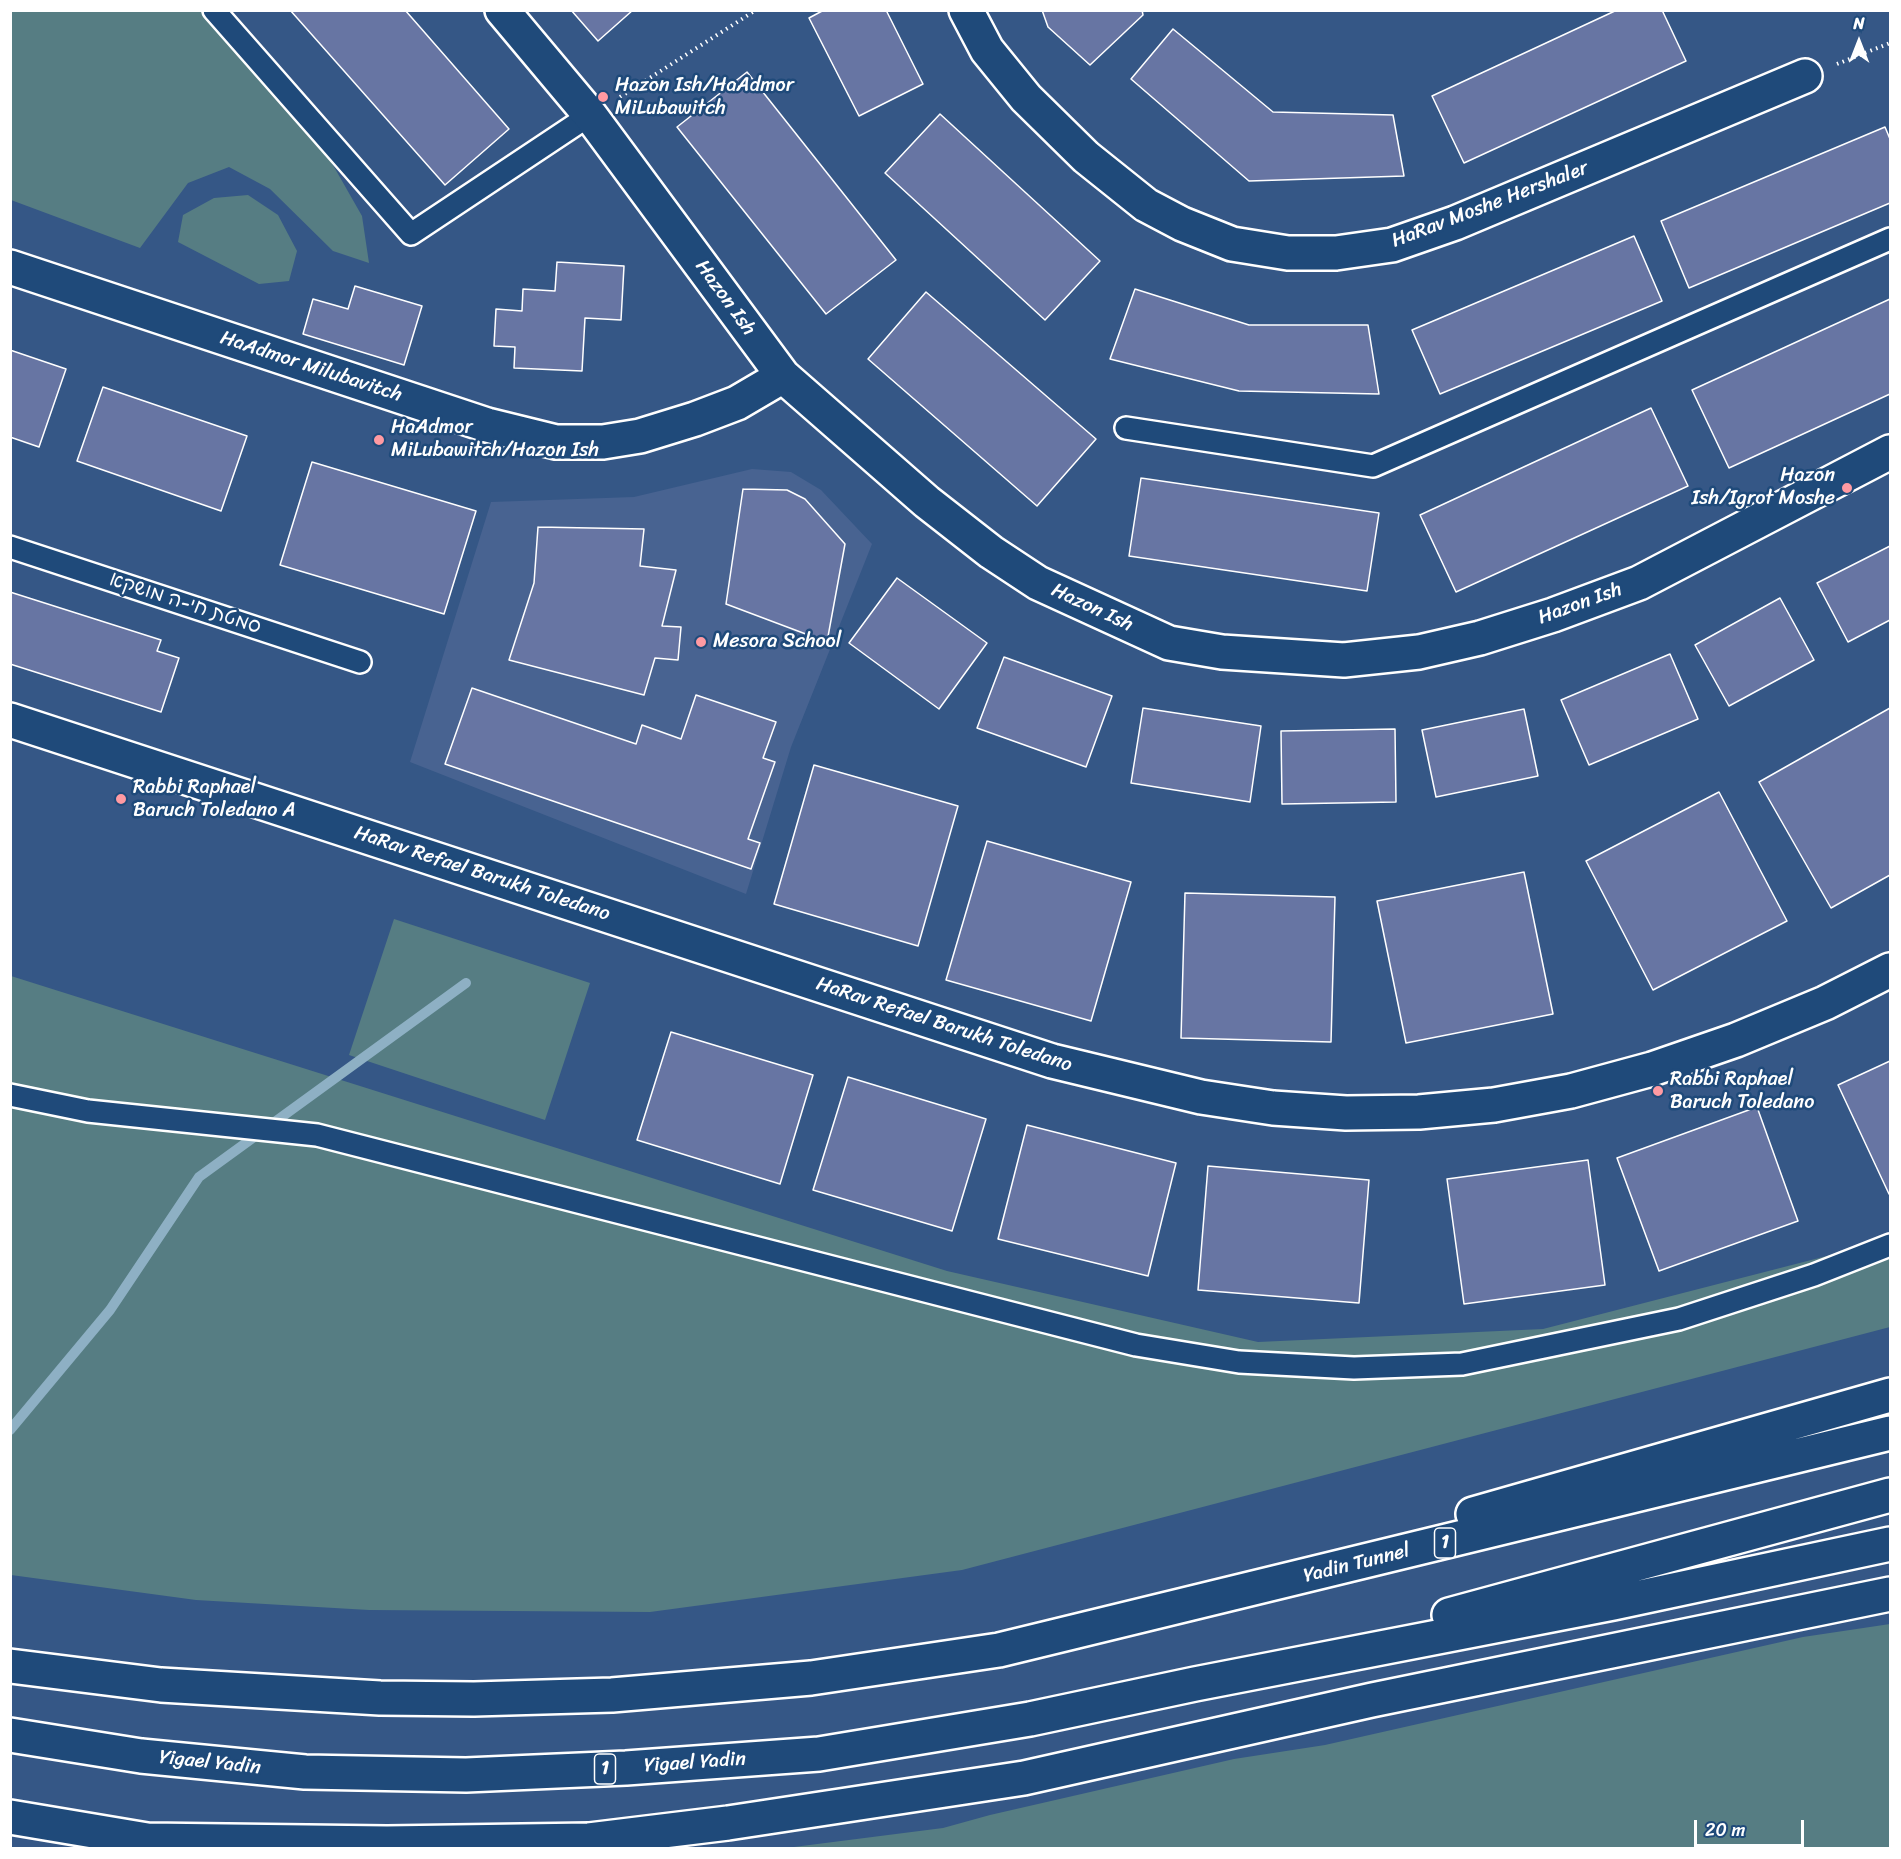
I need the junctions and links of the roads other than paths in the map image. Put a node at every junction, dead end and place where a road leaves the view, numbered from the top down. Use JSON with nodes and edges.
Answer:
{"nodes":[{"id":1,"x":214,"y":10,"type":"edge"},
{"id":2,"x":502,"y":10,"type":"edge"},
{"id":3,"x":966,"y":10,"type":"edge"},
{"id":4,"x":1805,"y":76,"type":"road end"},
{"id":5,"x":590,"y":115,"type":"junction"},
{"id":6,"x":1890,"y":239,"type":"edge"},
{"id":7,"x":10,"y":267,"type":"edge"},
{"id":8,"x":783,"y":376,"type":"junction"},
{"id":9,"x":1126,"y":428,"type":"dead end"},
{"id":10,"x":1890,"y":452,"type":"edge"},
{"id":11,"x":10,"y":547,"type":"edge"},
{"id":12,"x":360,"y":662,"type":"dead end"},
{"id":13,"x":10,"y":720,"type":"edge"},
{"id":14,"x":1890,"y":970,"type":"edge"},
{"id":15,"x":10,"y":1095,"type":"edge"},
{"id":16,"x":1890,"y":1245,"type":"edge"},
{"id":17,"x":1890,"y":1395,"type":"edge"},
{"id":18,"x":1890,"y":1433,"type":"edge"},
{"id":19,"x":1890,"y":1495,"type":"edge"},
{"id":20,"x":1890,"y":1544,"type":"edge"},
{"id":21,"x":1890,"y":1594,"type":"edge"},
{"id":22,"x":999,"y":1650,"type":"junction"},
{"id":23,"x":10,"y":1666,"type":"edge"},
{"id":24,"x":1195,"y":1684,"type":"junction"},
{"id":25,"x":10,"y":1735,"type":"edge"},
{"id":26,"x":10,"y":1817,"type":"edge"}],
"edges":[{"from":1,"to":5,"type":"lane"},
{"from":2,"to":5,"type":"main road","name":"Hazon Ish"},
{"from":3,"to":4,"type":"main road","name":"HaRav Moshe Hershaler"},
{"from":5,"to":8,"type":"main road","name":"Hazon Ish"},
{"from":6,"to":9,"type":"lane"},
{"from":7,"to":8,"type":"main road","name":"HaAdmor Milubavitch"},
{"from":8,"to":10,"type":"main road","name":"Hazon Ish"},
{"from":11,"to":12,"type":"lane","name":"סמטת חי-ה מושקא"},
{"from":13,"to":14,"type":"main road","name":"HaRav Refael Barukh Toledano"},
{"from":15,"to":16,"type":"lane"},
{"from":17,"to":22,"type":"main road"},
{"from":18,"to":22,"type":"main road","name":"Yadin Tunnel","number":"1"},
{"from":19,"to":24,"type":"main road","number":"1"},
{"from":20,"to":24,"type":"main road"},
{"from":21,"to":26,"type":"main road"},
{"from":22,"to":23,"type":"main road","number":"1"},
{"from":24,"to":25,"type":"main road","name":"Yigael Yadin","number":"1"}]}
